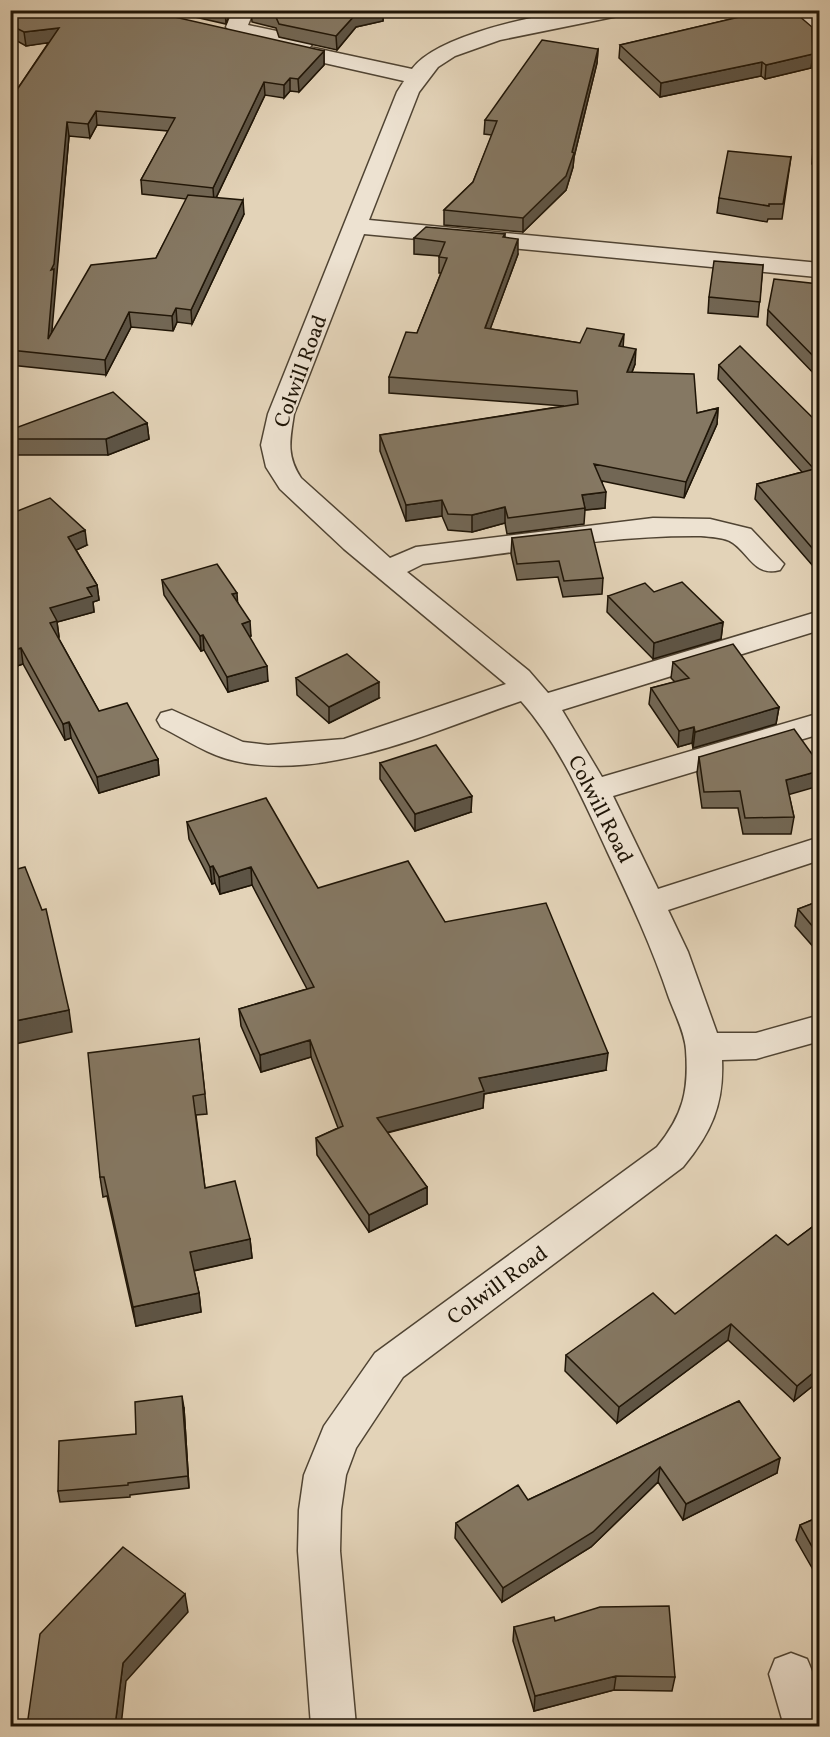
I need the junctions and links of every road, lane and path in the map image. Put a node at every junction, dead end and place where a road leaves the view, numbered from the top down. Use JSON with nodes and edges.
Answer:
{"nodes":[{"id":1,"x":244,"y":10,"type":"edge"},
{"id":2,"x":618,"y":10,"type":"edge"},
{"id":3,"x":791,"y":10,"type":"edge"},
{"id":4,"x":222,"y":33,"type":"edge"},
{"id":5,"x":819,"y":34,"type":"edge"},
{"id":6,"x":421,"y":72,"type":"junction"},
{"id":7,"x":355,"y":226,"type":"junction"},
{"id":8,"x":817,"y":270,"type":"dead end"},
{"id":9,"x":770,"y":564,"type":"dead end"},
{"id":10,"x":388,"y":570,"type":"junction"},
{"id":11,"x":819,"y":620,"type":"edge"},
{"id":12,"x":535,"y":697,"type":"junction"},
{"id":13,"x":172,"y":720,"type":"dead end"},
{"id":14,"x":819,"y":723,"type":"edge"},
{"id":15,"x":595,"y":790,"type":"junction"},
{"id":16,"x":819,"y":848,"type":"edge"},
{"id":17,"x":648,"y":904,"type":"junction"},
{"id":18,"x":819,"y":1028,"type":"edge"},
{"id":19,"x":704,"y":1047,"type":"junction"},
{"id":20,"x":790,"y":1674,"type":"dead end"},
{"id":21,"x":334,"y":1726,"type":"edge"},
{"id":22,"x":807,"y":1726,"type":"edge"}],
"edges":[{"from":1,"to":6,"type":"street"},
{"from":2,"to":6,"type":"street","name":"Colwill Road"},
{"from":3,"to":5,"type":"street"},
{"from":4,"to":6,"type":"street"},
{"from":6,"to":7,"type":"street","name":"Colwill Road"},
{"from":7,"to":8,"type":"street"},
{"from":7,"to":10,"type":"street","name":"Colwill Road"},
{"from":9,"to":10,"type":"street"},
{"from":10,"to":12,"type":"street","name":"Colwill Road"},
{"from":11,"to":12,"type":"street"},
{"from":12,"to":13,"type":"street"},
{"from":12,"to":15,"type":"street","name":"Colwill Road"},
{"from":14,"to":15,"type":"street"},
{"from":15,"to":17,"type":"street","name":"Colwill Road"},
{"from":16,"to":17,"type":"street"},
{"from":17,"to":19,"type":"street","name":"Colwill Road"},
{"from":18,"to":19,"type":"street"},
{"from":19,"to":21,"type":"street","name":"Colwill Road"},
{"from":20,"to":22,"type":"street"}]}
